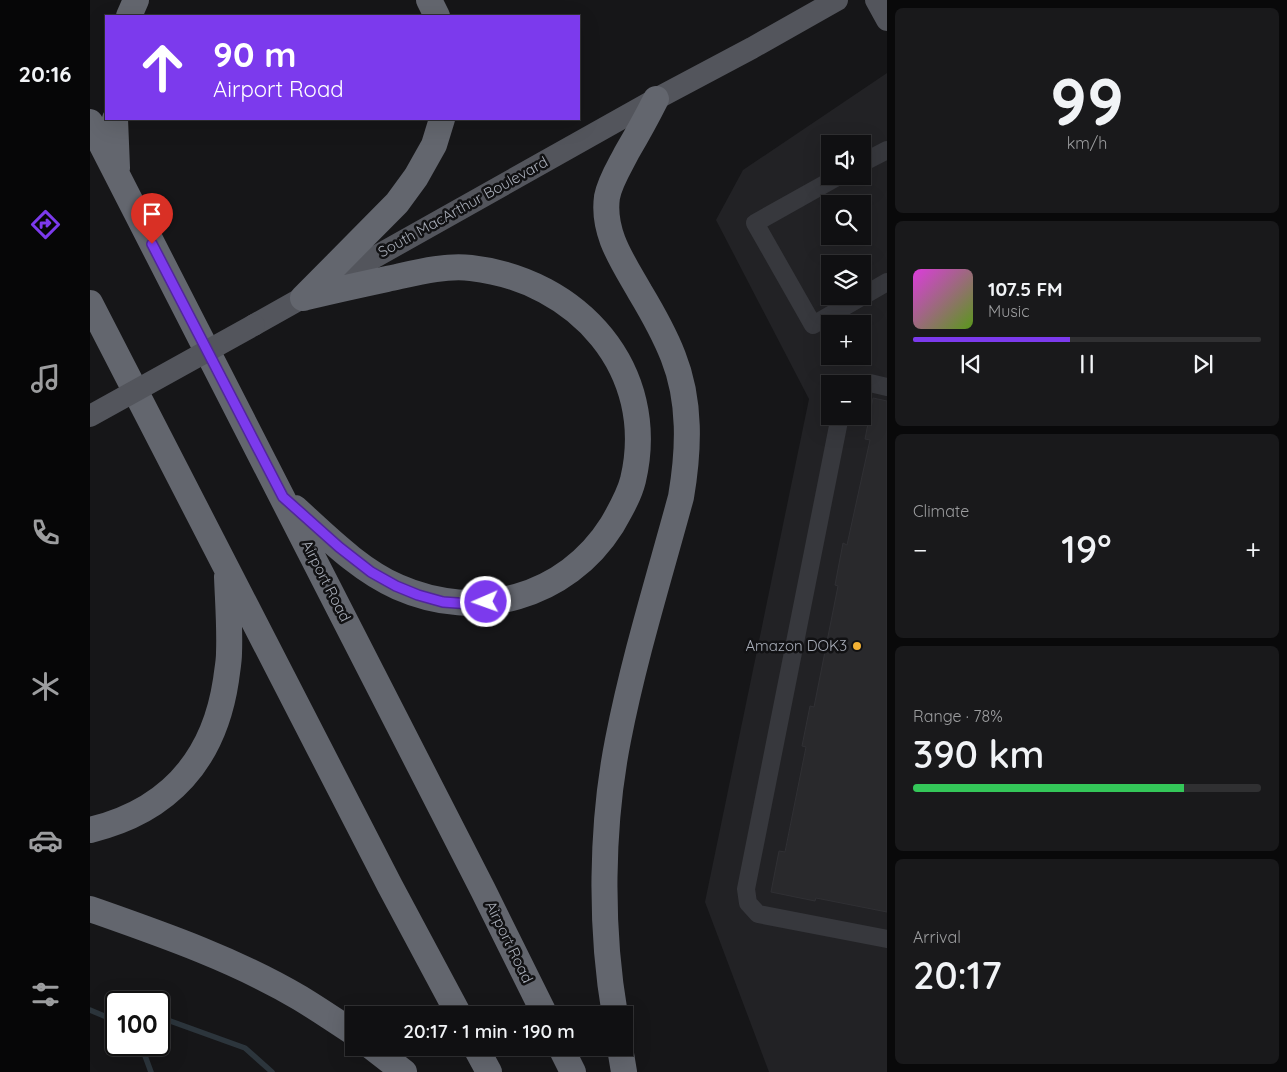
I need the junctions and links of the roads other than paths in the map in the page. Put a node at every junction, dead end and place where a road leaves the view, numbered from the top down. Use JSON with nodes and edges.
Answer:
{"nodes":[{"id":1,"x":136,"y":0,"type":"edge"},
{"id":2,"x":429,"y":0,"type":"edge"},
{"id":3,"x":837,"y":0,"type":"edge"},
{"id":4,"x":876,"y":0,"type":"edge"},
{"id":5,"x":129,"y":15,"type":"edge"},
{"id":6,"x":436,"y":15,"type":"edge"},
{"id":7,"x":887,"y":20,"type":"edge"},
{"id":8,"x":656,"y":99,"type":"junction"},
{"id":9,"x":115,"y":120,"type":"edge"},
{"id":10,"x":442,"y":120,"type":"edge"},
{"id":11,"x":90,"y":122,"type":"edge"},
{"id":12,"x":887,"y":150,"type":"edge"},
{"id":13,"x":871,"y":158,"type":"edge"},
{"id":14,"x":118,"y":176,"type":"junction"},
{"id":15,"x":823,"y":185,"type":"edge"},
{"id":16,"x":887,"y":282,"type":"edge"},
{"id":17,"x":303,"y":298,"type":"junction"},
{"id":18,"x":90,"y":303,"type":"edge"},
{"id":19,"x":871,"y":383,"type":"edge"},
{"id":20,"x":887,"y":388,"type":"edge"},
{"id":21,"x":90,"y":416,"type":"edge"},
{"id":22,"x":838,"y":425,"type":"edge"},
{"id":23,"x":283,"y":497,"type":"junction"},
{"id":24,"x":226,"y":569,"type":"junction"},
{"id":25,"x":90,"y":830,"type":"edge"},
{"id":26,"x":90,"y":909,"type":"edge"},
{"id":27,"x":887,"y":939,"type":"edge"},
{"id":28,"x":454,"y":1006,"type":"edge"},
{"id":29,"x":541,"y":1006,"type":"edge"},
{"id":30,"x":614,"y":1006,"type":"edge"},
{"id":31,"x":345,"y":1027,"type":"edge"},
{"id":32,"x":383,"y":1056,"type":"edge"},
{"id":33,"x":480,"y":1056,"type":"edge"},
{"id":34,"x":565,"y":1056,"type":"edge"},
{"id":35,"x":621,"y":1056,"type":"edge"},
{"id":36,"x":404,"y":1072,"type":"edge"},
{"id":37,"x":489,"y":1072,"type":"edge"},
{"id":38,"x":573,"y":1072,"type":"edge"},
{"id":39,"x":624,"y":1072,"type":"edge"}],
"edges":[{"from":1,"to":5,"type":"highway"},
{"from":2,"to":6,"type":"highway"},
{"from":3,"to":8,"type":"main road","name":"South MacArthur Boulevard"},
{"from":4,"to":7,"type":"main road"},
{"from":8,"to":17,"type":"main road","name":"South MacArthur Boulevard"},
{"from":8,"to":30,"type":"highway"},
{"from":9,"to":14,"type":"highway"},
{"from":10,"to":17,"type":"highway"},
{"from":11,"to":14,"type":"highway","name":"Airport Road"},
{"from":12,"to":13,"type":"lane"},
{"from":14,"to":23,"type":"highway","name":"Airport Road"},
{"from":15,"to":16,"type":"lane"},
{"from":17,"to":21,"type":"main road","name":"South MacArthur Boulevard","bridge":true},
{"from":17,"to":23,"type":"highway"},
{"from":18,"to":24,"type":"highway"},
{"from":19,"to":20,"type":"lane"},
{"from":22,"to":27,"type":"lane"},
{"from":23,"to":29,"type":"highway","name":"Airport Road"},
{"from":24,"to":25,"type":"highway"},
{"from":24,"to":28,"type":"highway"},
{"from":26,"to":31,"type":"highway"},
{"from":32,"to":36,"type":"highway"},
{"from":33,"to":37,"type":"highway"},
{"from":34,"to":38,"type":"highway"},
{"from":35,"to":39,"type":"highway"}]}
